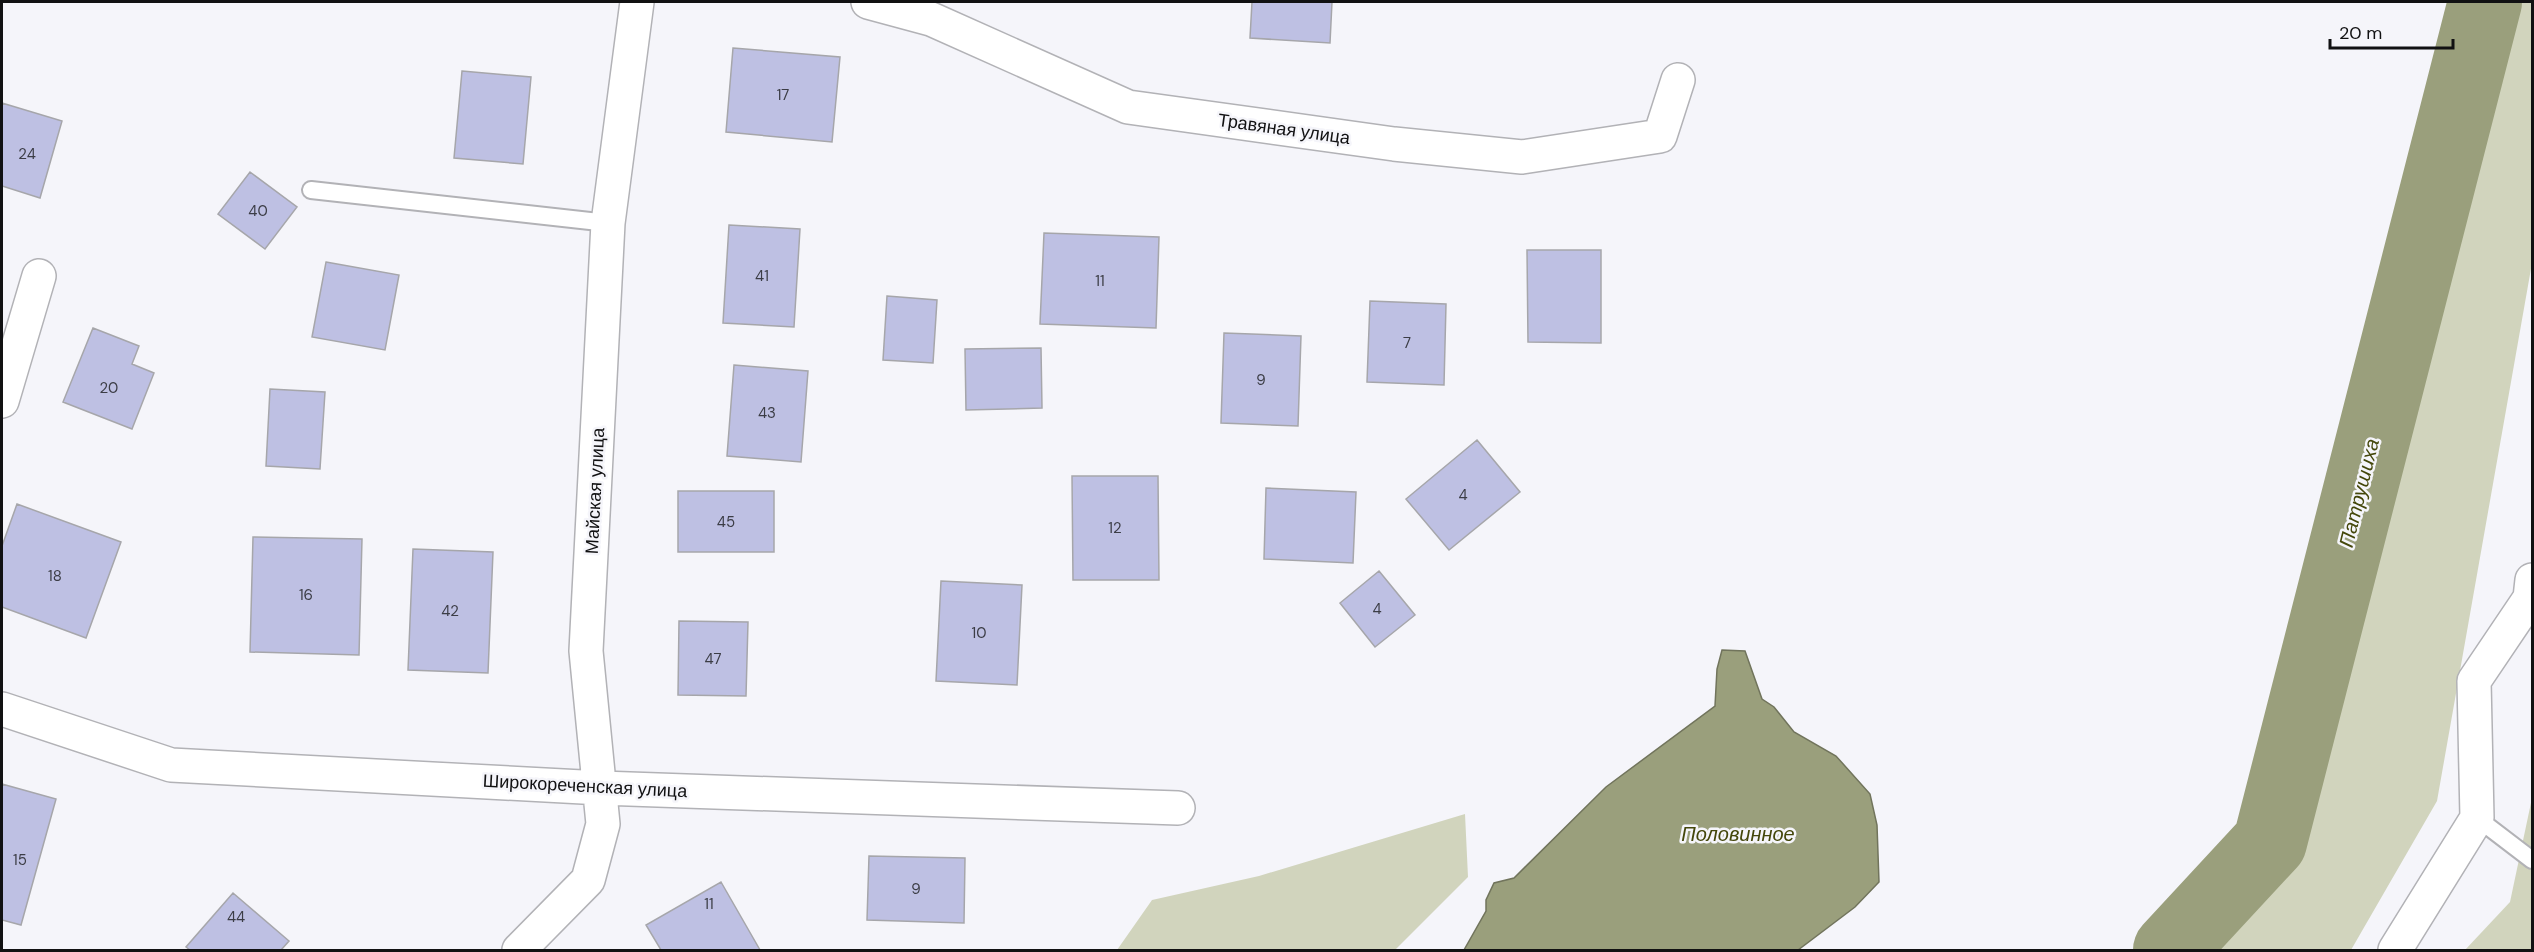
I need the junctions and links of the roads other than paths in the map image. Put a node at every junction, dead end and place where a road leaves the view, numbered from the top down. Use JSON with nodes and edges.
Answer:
{"nodes":[{"id":1,"x":637,"y":2,"type":"edge"},
{"id":2,"x":868,"y":2,"type":"edge"},
{"id":3,"x":1678,"y":80,"type":"dead end"},
{"id":4,"x":311,"y":190,"type":"dead end"},
{"id":5,"x":608,"y":223,"type":"junction"},
{"id":6,"x":39,"y":276,"type":"dead end"},
{"id":7,"x":2,"y":401,"type":"edge"},
{"id":8,"x":2532,"y":592,"type":"edge"},
{"id":9,"x":2,"y":708,"type":"edge"},
{"id":10,"x":601,"y":788,"type":"junction"},
{"id":11,"x":1178,"y":808,"type":"dead end"},
{"id":12,"x":2477,"y":818,"type":"junction"},
{"id":13,"x":2532,"y":860,"type":"edge"},
{"id":14,"x":519,"y":951,"type":"edge"},
{"id":15,"x":2395,"y":951,"type":"edge"}],
"edges":[{"from":1,"to":5,"type":"street","name":"Майская улица"},
{"from":2,"to":3,"type":"street","name":"Травяная улица"},
{"from":4,"to":5,"type":"lane"},
{"from":5,"to":10,"type":"street","name":"Майская улица"},
{"from":6,"to":7,"type":"street"},
{"from":8,"to":12,"type":"street"},
{"from":9,"to":10,"type":"street","name":"Широкореченская улица"},
{"from":10,"to":11,"type":"street","name":"Широкореченская улица"},
{"from":10,"to":14,"type":"street","name":"Майская улица"},
{"from":12,"to":13,"type":"lane"},
{"from":12,"to":15,"type":"street"}]}
